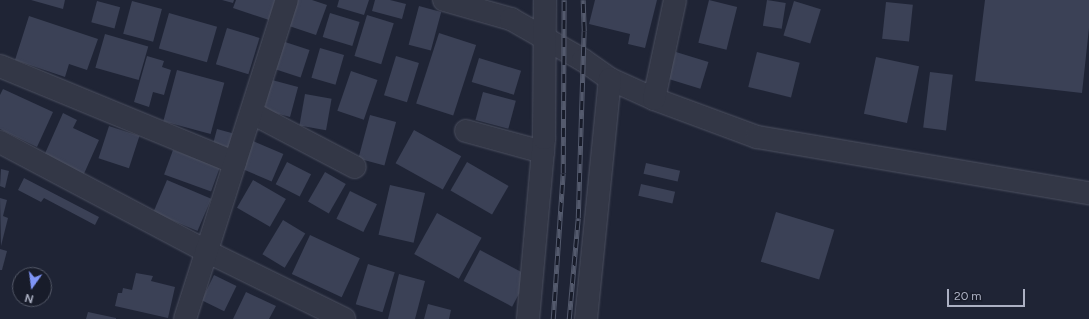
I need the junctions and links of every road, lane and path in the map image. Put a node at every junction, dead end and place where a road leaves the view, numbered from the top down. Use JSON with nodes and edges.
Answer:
{"nodes":[{"id":1,"x":287,"y":0,"type":"edge"},
{"id":2,"x":444,"y":0,"type":"edge"},
{"id":3,"x":545,"y":0,"type":"edge"},
{"id":4,"x":676,"y":0,"type":"edge"},
{"id":5,"x":546,"y":40,"type":"junction"},
{"id":6,"x":0,"y":66,"type":"edge"},
{"id":7,"x":610,"y":79,"type":"junction"},
{"id":8,"x":654,"y":99,"type":"junction"},
{"id":9,"x":252,"y":113,"type":"junction"},
{"id":10,"x":466,"y":131,"type":"dead end"},
{"id":11,"x":0,"y":142,"type":"edge"},
{"id":12,"x":543,"y":152,"type":"junction"},
{"id":13,"x":235,"y":163,"type":"junction"},
{"id":14,"x":355,"y":167,"type":"dead end"},
{"id":15,"x":1089,"y":193,"type":"edge"},
{"id":16,"x":206,"y":251,"type":"junction"},
{"id":17,"x":185,"y":319,"type":"edge"},
{"id":18,"x":344,"y":319,"type":"edge"},
{"id":19,"x":528,"y":319,"type":"edge"},
{"id":20,"x":586,"y":319,"type":"edge"}],
"edges":[{"from":1,"to":9,"type":"street"},
{"from":2,"to":5,"type":"street"},
{"from":3,"to":5,"type":"street"},
{"from":4,"to":8,"type":"street"},
{"from":5,"to":7,"type":"street"},
{"from":5,"to":12,"type":"street"},
{"from":6,"to":13,"type":"street"},
{"from":7,"to":8,"type":"street"},
{"from":7,"to":20,"type":"street"},
{"from":8,"to":15,"type":"street"},
{"from":9,"to":13,"type":"street"},
{"from":9,"to":14,"type":"street"},
{"from":10,"to":12,"type":"street"},
{"from":11,"to":16,"type":"street"},
{"from":12,"to":19,"type":"street"},
{"from":13,"to":16,"type":"street"},
{"from":16,"to":17,"type":"street"},
{"from":16,"to":18,"type":"street"}]}
